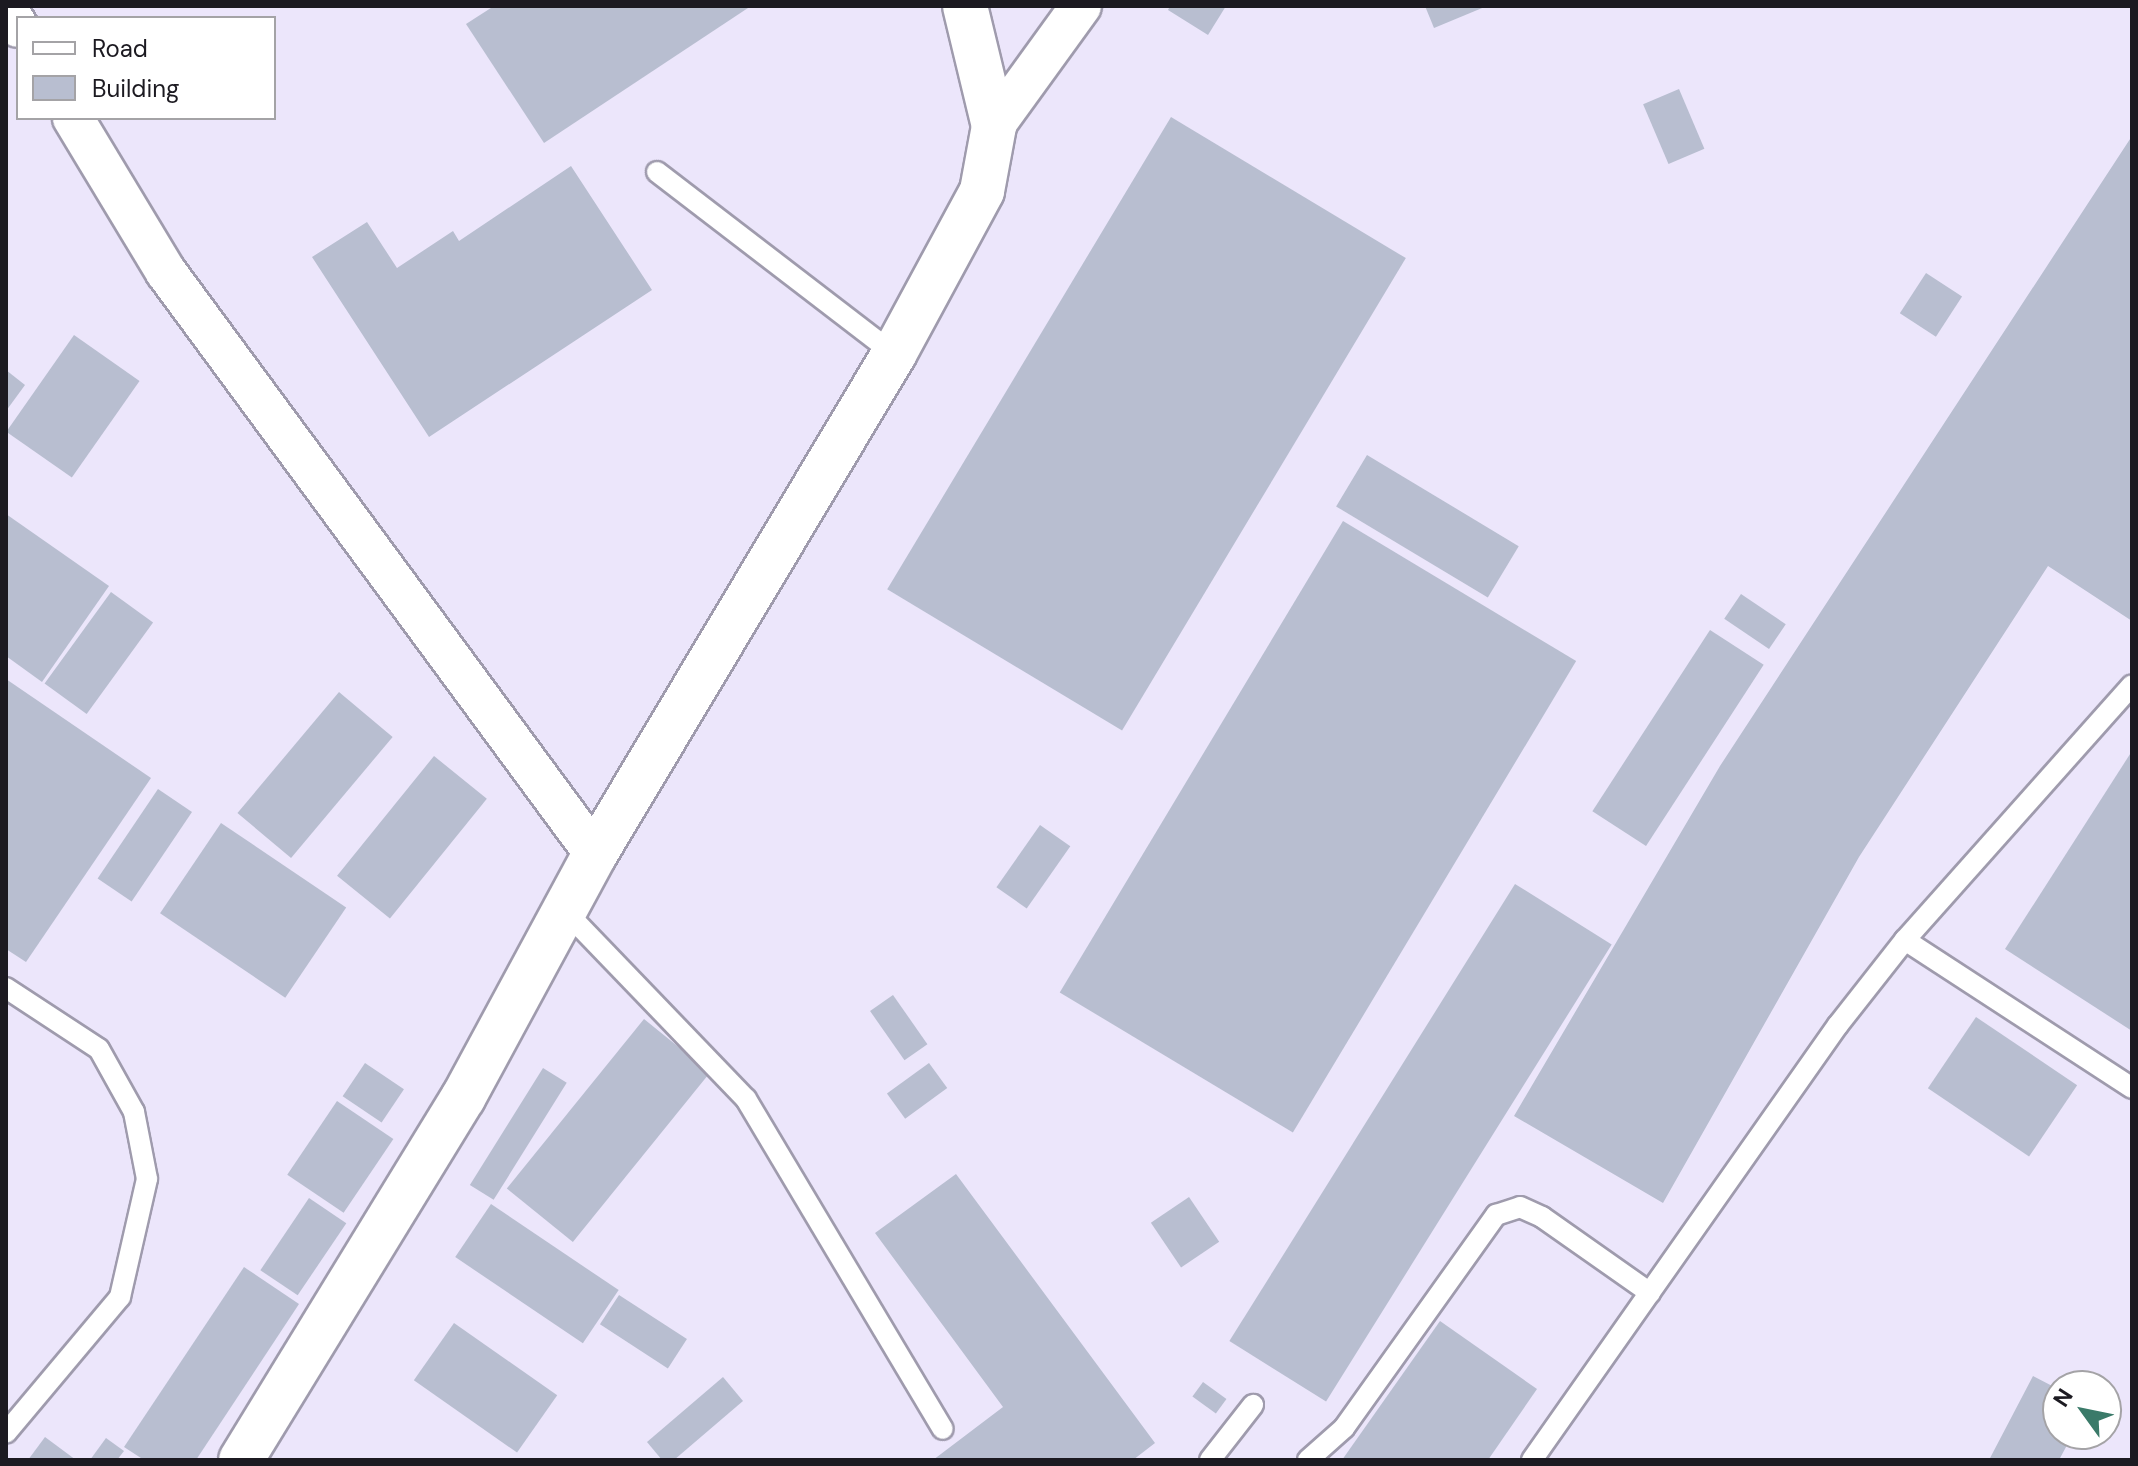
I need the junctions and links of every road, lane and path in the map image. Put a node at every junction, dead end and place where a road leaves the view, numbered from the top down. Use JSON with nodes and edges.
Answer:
{"nodes":[{"id":1,"x":965,"y":6,"type":"edge"},
{"id":2,"x":1081,"y":6,"type":"edge"},
{"id":3,"x":74,"y":120,"type":"edge"},
{"id":4,"x":994,"y":126,"type":"junction"},
{"id":5,"x":657,"y":172,"type":"dead end"},
{"id":6,"x":894,"y":354,"type":"junction"},
{"id":7,"x":2132,"y":685,"type":"edge"},
{"id":8,"x":595,"y":854,"type":"junction"},
{"id":9,"x":567,"y":913,"type":"junction"},
{"id":10,"x":1905,"y":940,"type":"junction"},
{"id":11,"x":6,"y":988,"type":"edge"},
{"id":12,"x":2132,"y":1088,"type":"edge"},
{"id":13,"x":1650,"y":1293,"type":"junction"},
{"id":14,"x":1253,"y":1405,"type":"dead end"},
{"id":15,"x":943,"y":1429,"type":"dead end"},
{"id":16,"x":6,"y":1433,"type":"edge"},
{"id":17,"x":241,"y":1460,"type":"edge"},
{"id":18,"x":1210,"y":1460,"type":"edge"},
{"id":19,"x":1308,"y":1460,"type":"edge"},
{"id":20,"x":1532,"y":1460,"type":"edge"}],
"edges":[{"from":1,"to":4,"type":"street"},
{"from":2,"to":4,"type":"street"},
{"from":3,"to":8,"type":"street"},
{"from":4,"to":6,"type":"street"},
{"from":5,"to":6,"type":"lane"},
{"from":6,"to":8,"type":"street"},
{"from":7,"to":10,"type":"lane"},
{"from":8,"to":9,"type":"street"},
{"from":9,"to":15,"type":"lane"},
{"from":9,"to":17,"type":"street"},
{"from":10,"to":12,"type":"lane"},
{"from":10,"to":13,"type":"lane"},
{"from":11,"to":16,"type":"lane"},
{"from":13,"to":19,"type":"lane"},
{"from":13,"to":20,"type":"lane"},
{"from":14,"to":18,"type":"lane"}]}
